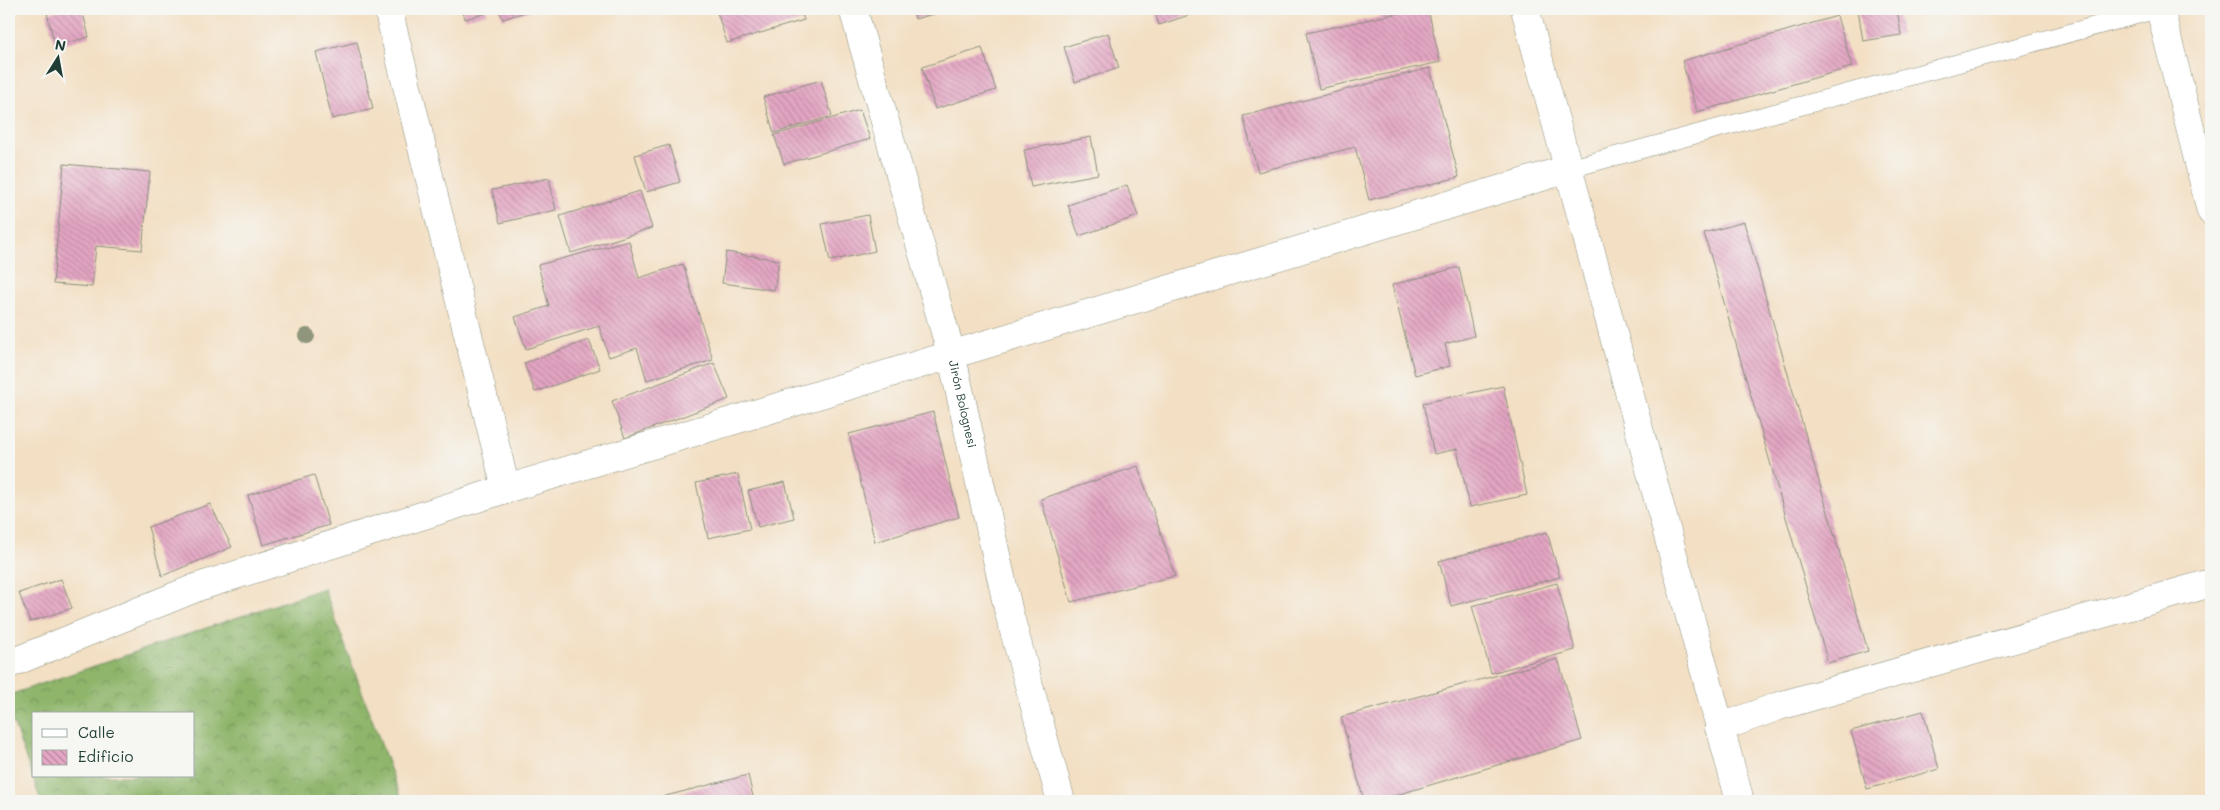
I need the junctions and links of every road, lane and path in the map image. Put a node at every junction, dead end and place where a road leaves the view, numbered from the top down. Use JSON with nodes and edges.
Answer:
{"nodes":[{"id":1,"x":388,"y":9,"type":"edge"},
{"id":2,"x":853,"y":9,"type":"edge"},
{"id":3,"x":1526,"y":9,"type":"edge"},
{"id":4,"x":2159,"y":9,"type":"edge"},
{"id":5,"x":1568,"y":169,"type":"junction"},
{"id":6,"x":2211,"y":211,"type":"edge"},
{"id":7,"x":951,"y":353,"type":"junction"},
{"id":8,"x":506,"y":488,"type":"junction"},
{"id":9,"x":2211,"y":583,"type":"edge"},
{"id":10,"x":9,"y":664,"type":"edge"},
{"id":11,"x":1719,"y":728,"type":"junction"},
{"id":12,"x":1061,"y":801,"type":"edge"},
{"id":13,"x":1740,"y":801,"type":"edge"}],
"edges":[{"from":1,"to":8,"type":"main road"},
{"from":2,"to":7,"type":"main road","name":"Jirón Bolognesi"},
{"from":3,"to":5,"type":"main road"},
{"from":4,"to":5,"type":"lane"},
{"from":4,"to":6,"type":"main road"},
{"from":5,"to":7,"type":"main road"},
{"from":5,"to":11,"type":"main road"},
{"from":7,"to":8,"type":"main road"},
{"from":7,"to":12,"type":"main road","name":"Jirón Bolognesi"},
{"from":8,"to":10,"type":"main road"},
{"from":9,"to":11,"type":"main road"},
{"from":11,"to":13,"type":"main road"}]}
